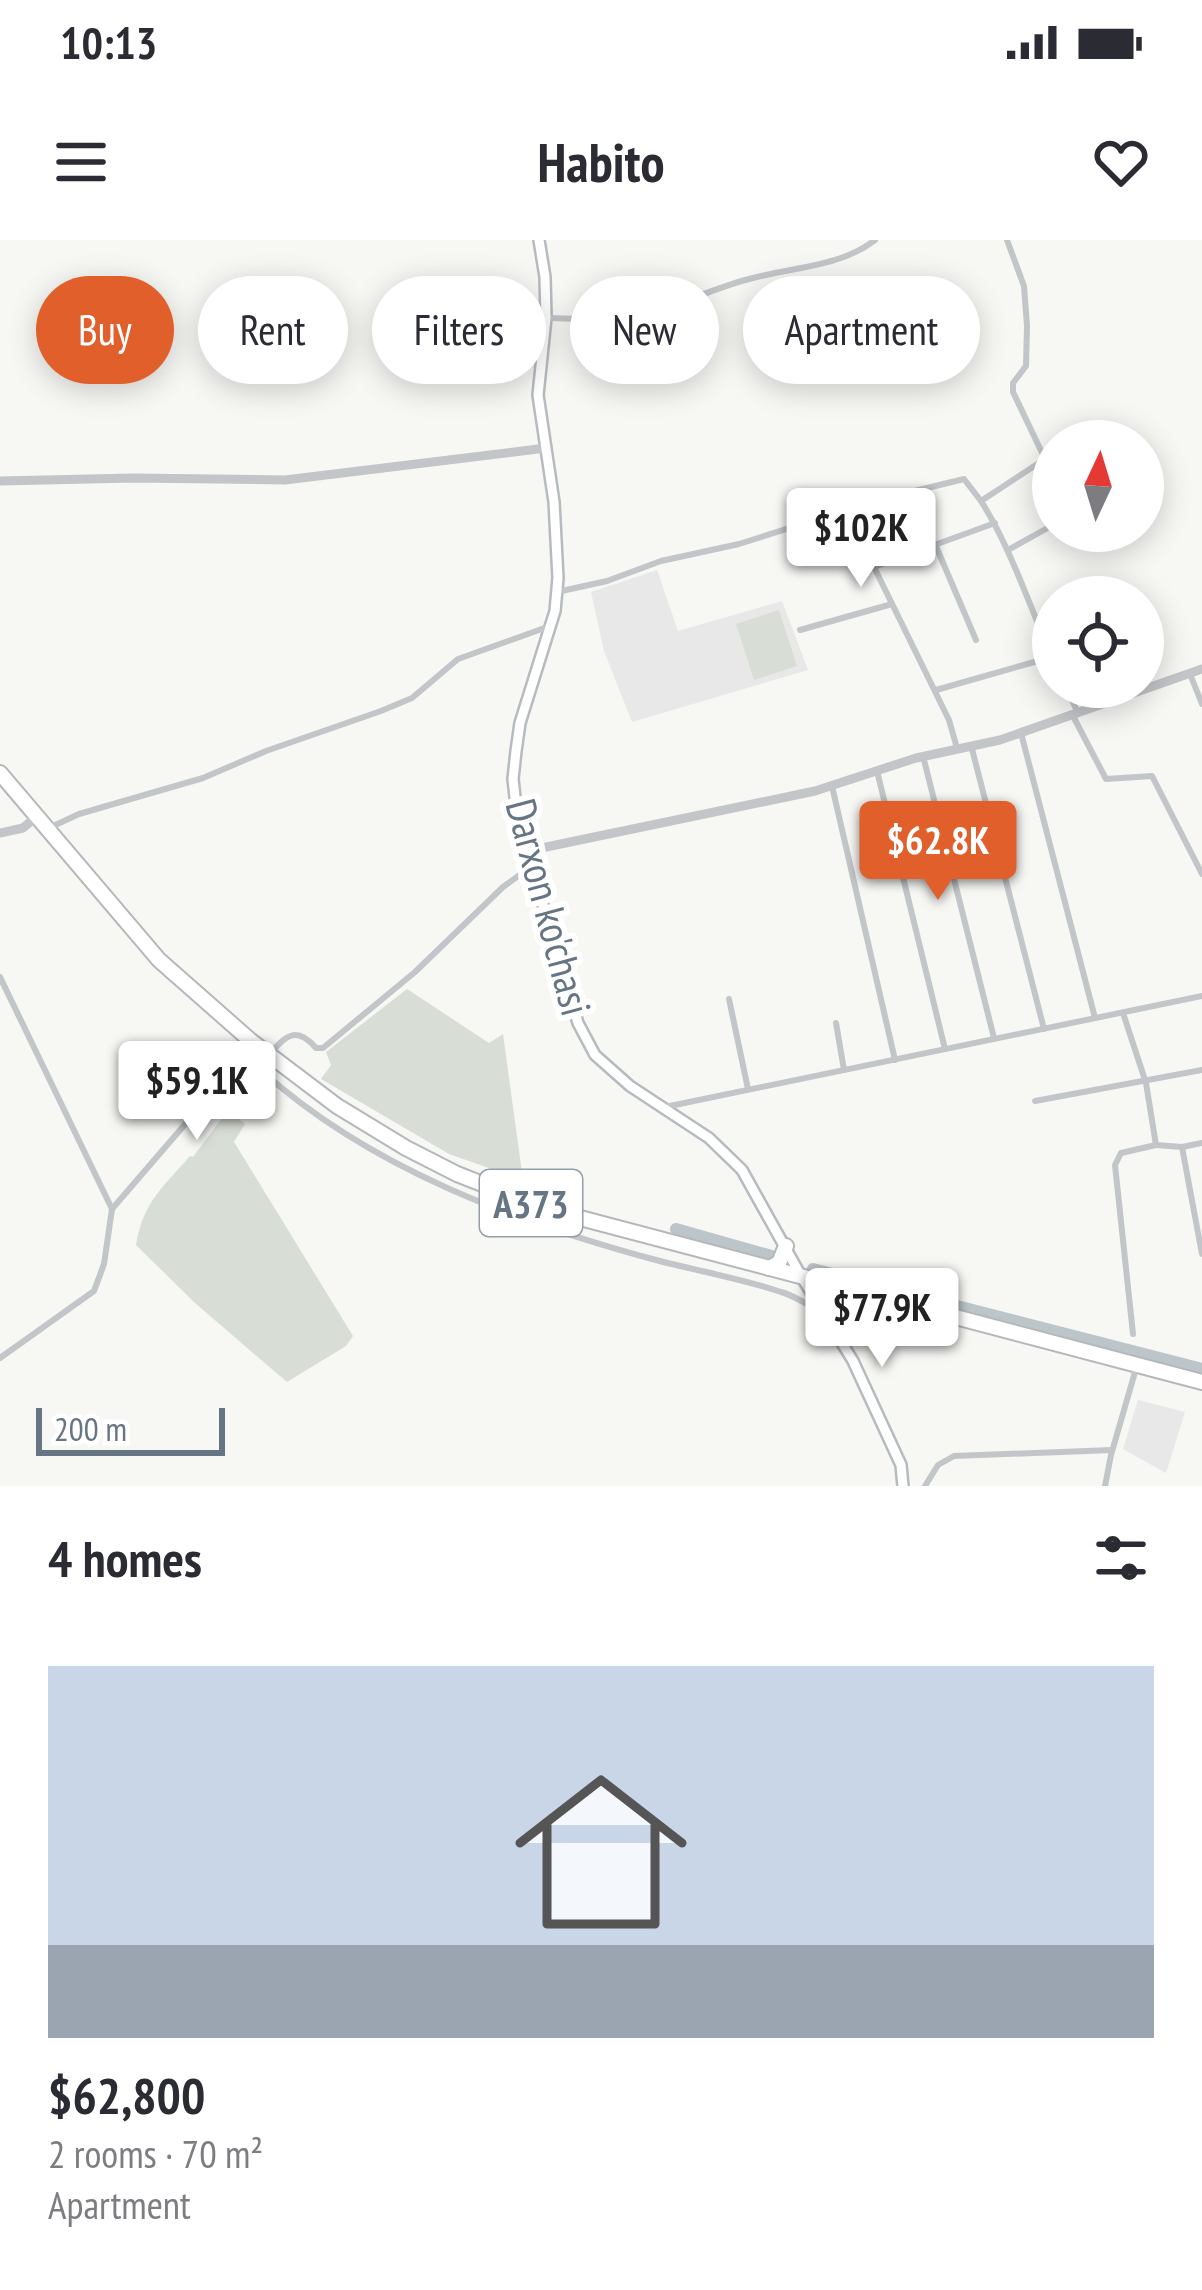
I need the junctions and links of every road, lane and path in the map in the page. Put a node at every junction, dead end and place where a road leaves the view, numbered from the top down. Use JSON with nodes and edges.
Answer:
{"nodes":[{"id":1,"x":538,"y":240,"type":"edge"},
{"id":2,"x":874,"y":240,"type":"edge"},
{"id":3,"x":1007,"y":240,"type":"edge"},
{"id":4,"x":545,"y":276,"type":"edge"},
{"id":5,"x":546,"y":318,"type":"edge"},
{"id":6,"x":539,"y":384,"type":"edge"},
{"id":7,"x":546,"y":448,"type":"junction"},
{"id":8,"x":0,"y":481,"type":"edge"},
{"id":9,"x":981,"y":501,"type":"junction"},
{"id":10,"x":995,"y":523,"type":"junction"},
{"id":11,"x":1032,"y":537,"type":"edge"},
{"id":12,"x":934,"y":542,"type":"junction"},
{"id":13,"x":1008,"y":550,"type":"junction"},
{"id":14,"x":557,"y":592,"type":"junction"},
{"id":15,"x":892,"y":604,"type":"junction"},
{"id":16,"x":1032,"y":608,"type":"edge"},
{"id":17,"x":550,"y":626,"type":"junction"},
{"id":18,"x":800,"y":631,"type":"dead end"},
{"id":19,"x":976,"y":640,"type":"dead end"},
{"id":20,"x":1032,"y":664,"type":"edge"},
{"id":21,"x":1202,"y":670,"type":"edge"},
{"id":22,"x":1190,"y":674,"type":"junction"},
{"id":23,"x":936,"y":691,"type":"junction"},
{"id":24,"x":1202,"y":704,"type":"edge"},
{"id":25,"x":1074,"y":708,"type":"edge"},
{"id":26,"x":1076,"y":715,"type":"junction"},
{"id":27,"x":1021,"y":733,"type":"junction"},
{"id":28,"x":970,"y":745,"type":"junction"},
{"id":29,"x":957,"y":748,"type":"junction"},
{"id":30,"x":923,"y":757,"type":"junction"},
{"id":31,"x":877,"y":771,"type":"junction"},
{"id":32,"x":0,"y":773,"type":"edge"},
{"id":33,"x":0,"y":786,"type":"edge"},
{"id":34,"x":832,"y":786,"type":"junction"},
{"id":35,"x":30,"y":822,"type":"junction"},
{"id":36,"x":48,"y":829,"type":"junction"},
{"id":37,"x":0,"y":833,"type":"edge"},
{"id":38,"x":527,"y":851,"type":"junction"},
{"id":39,"x":532,"y":866,"type":"junction"},
{"id":40,"x":1202,"y":874,"type":"edge"},
{"id":41,"x":0,"y":976,"type":"edge"},
{"id":42,"x":1202,"y":996,"type":"edge"},
{"id":43,"x":729,"y":999,"type":"dead end"},
{"id":44,"x":1123,"y":1013,"type":"junction"},
{"id":45,"x":1095,"y":1018,"type":"junction"},
{"id":46,"x":836,"y":1023,"type":"dead end"},
{"id":47,"x":1044,"y":1029,"type":"junction"},
{"id":48,"x":995,"y":1039,"type":"junction"},
{"id":49,"x":243,"y":1047,"type":"junction"},
{"id":50,"x":945,"y":1049,"type":"junction"},
{"id":51,"x":262,"y":1060,"type":"junction"},
{"id":52,"x":895,"y":1060,"type":"junction"},
{"id":53,"x":844,"y":1070,"type":"junction"},
{"id":54,"x":1202,"y":1070,"type":"edge"},
{"id":55,"x":1146,"y":1083,"type":"junction"},
{"id":56,"x":748,"y":1090,"type":"junction"},
{"id":57,"x":1035,"y":1102,"type":"dead end"},
{"id":58,"x":665,"y":1107,"type":"junction"},
{"id":59,"x":1202,"y":1143,"type":"edge"},
{"id":60,"x":1156,"y":1145,"type":"junction"},
{"id":61,"x":1182,"y":1147,"type":"junction"},
{"id":62,"x":112,"y":1209,"type":"junction"},
{"id":63,"x":786,"y":1246,"type":"junction"},
{"id":64,"x":1202,"y":1254,"type":"edge"},
{"id":65,"x":716,"y":1264,"type":"junction"},
{"id":66,"x":769,"y":1268,"type":"junction"},
{"id":67,"x":804,"y":1282,"type":"junction"},
{"id":68,"x":837,"y":1295,"type":"junction"},
{"id":69,"x":822,"y":1310,"type":"junction"},
{"id":70,"x":1133,"y":1334,"type":"dead end"},
{"id":71,"x":0,"y":1358,"type":"edge"},
{"id":72,"x":1135,"y":1372,"type":"junction"},
{"id":73,"x":1202,"y":1386,"type":"edge"},
{"id":74,"x":1112,"y":1450,"type":"junction"},
{"id":75,"x":903,"y":1486,"type":"edge"},
{"id":76,"x":925,"y":1486,"type":"edge"},
{"id":77,"x":1105,"y":1486,"type":"edge"}],
"edges":[{"from":1,"to":4,"type":"main road","name":"Darxon ko'chasi"},
{"from":2,"to":5,"type":"street"},
{"from":3,"to":9,"type":"street"},
{"from":6,"to":7,"type":"main road","name":"Darxon ko'chasi"},
{"from":7,"to":8,"type":"street"},
{"from":7,"to":14,"type":"main road","name":"Darxon ko'chasi"},
{"from":9,"to":10,"type":"street"},
{"from":9,"to":14,"type":"street"},
{"from":10,"to":12,"type":"street"},
{"from":10,"to":13,"type":"street"},
{"from":11,"to":13,"type":"street"},
{"from":12,"to":15,"type":"street"},
{"from":12,"to":19,"type":"street"},
{"from":13,"to":16,"type":"street"},
{"from":14,"to":17,"type":"main road","name":"Darxon ko'chasi"},
{"from":15,"to":18,"type":"street"},
{"from":15,"to":23,"type":"street"},
{"from":17,"to":36,"type":"street"},
{"from":17,"to":38,"type":"main road","name":"Darxon ko'chasi"},
{"from":20,"to":23,"type":"street"},
{"from":21,"to":22,"type":"street"},
{"from":22,"to":24,"type":"street"},
{"from":22,"to":26,"type":"street"},
{"from":23,"to":29,"type":"street"},
{"from":25,"to":26,"type":"street"},
{"from":26,"to":27,"type":"street"},
{"from":26,"to":40,"type":"street"},
{"from":27,"to":28,"type":"street"},
{"from":27,"to":45,"type":"street"},
{"from":28,"to":29,"type":"street"},
{"from":28,"to":47,"type":"street"},
{"from":29,"to":30,"type":"street"},
{"from":30,"to":31,"type":"street"},
{"from":30,"to":48,"type":"street"},
{"from":31,"to":34,"type":"street"},
{"from":31,"to":50,"type":"street"},
{"from":32,"to":36,"type":"highway","number":"A373"},
{"from":33,"to":35,"type":"highway","number":"A373"},
{"from":34,"to":38,"type":"street"},
{"from":34,"to":52,"type":"street"},
{"from":35,"to":37,"type":"street"},
{"from":35,"to":49,"type":"highway","number":"A373"},
{"from":36,"to":51,"type":"highway","number":"A373"},
{"from":38,"to":39,"type":"main road","name":"Darxon ko'chasi"},
{"from":39,"to":51,"type":"street"},
{"from":39,"to":58,"type":"main road","name":"Darxon ko'chasi"},
{"from":41,"to":62,"type":"street"},
{"from":42,"to":44,"type":"street"},
{"from":43,"to":56,"type":"street"},
{"from":44,"to":45,"type":"street"},
{"from":44,"to":55,"type":"street"},
{"from":45,"to":47,"type":"street"},
{"from":46,"to":53,"type":"street"},
{"from":47,"to":48,"type":"street"},
{"from":48,"to":50,"type":"street"},
{"from":49,"to":51,"type":"highway","number":"A373"},
{"from":49,"to":62,"type":"street"},
{"from":50,"to":52,"type":"street"},
{"from":51,"to":65,"type":"highway","number":"A373"},
{"from":51,"to":65,"type":"highway","number":"A373"},
{"from":52,"to":53,"type":"street"},
{"from":53,"to":56,"type":"street"},
{"from":54,"to":55,"type":"street"},
{"from":55,"to":57,"type":"street"},
{"from":55,"to":60,"type":"street"},
{"from":56,"to":58,"type":"street"},
{"from":58,"to":63,"type":"main road","name":"Darxon ko'chasi"},
{"from":59,"to":61,"type":"street"},
{"from":60,"to":61,"type":"street"},
{"from":60,"to":70,"type":"street"},
{"from":61,"to":64,"type":"street"},
{"from":62,"to":71,"type":"street"},
{"from":63,"to":66,"type":"highway"},
{"from":63,"to":67,"type":"main road","name":"Darxon ko'chasi"},
{"from":65,"to":66,"type":"highway","number":"A373"},
{"from":65,"to":67,"type":"highway","number":"A373"},
{"from":65,"to":69,"type":"street"},
{"from":66,"to":67,"type":"highway","number":"A373"},
{"from":67,"to":68,"type":"highway","number":"A373"},
{"from":67,"to":69,"type":"main road","name":"Darxon ko'chasi"},
{"from":67,"to":73,"type":"highway","number":"A373"},
{"from":68,"to":69,"type":"highway"},
{"from":68,"to":72,"type":"highway","number":"A373"},
{"from":69,"to":75,"type":"main road","name":"Darxon ko'chasi"},
{"from":72,"to":73,"type":"highway","number":"A373"},
{"from":72,"to":74,"type":"street"},
{"from":74,"to":76,"type":"street"},
{"from":74,"to":77,"type":"street"}]}
